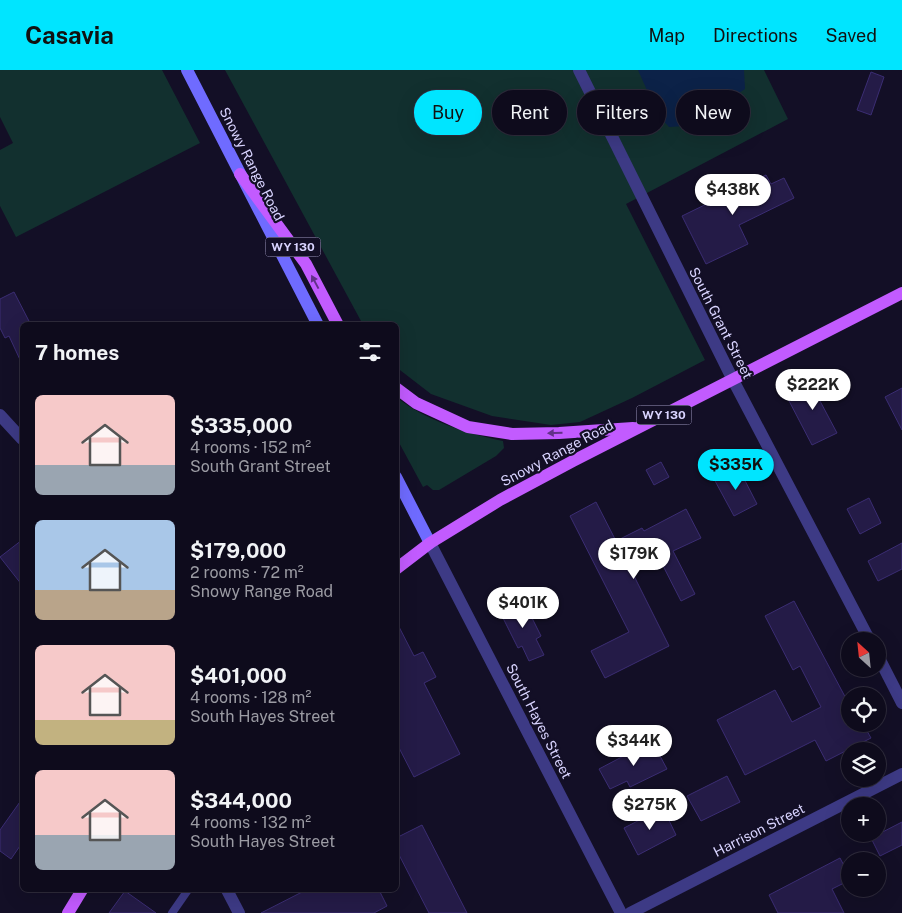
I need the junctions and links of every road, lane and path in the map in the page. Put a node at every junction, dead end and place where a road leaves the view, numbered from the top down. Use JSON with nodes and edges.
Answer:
{"nodes":[{"id":1,"x":187,"y":70,"type":"edge"},
{"id":2,"x":579,"y":70,"type":"edge"},
{"id":3,"x":240,"y":174,"type":"junction"},
{"id":4,"x":902,"y":293,"type":"edge"},
{"id":5,"x":316,"y":322,"type":"edge"},
{"id":6,"x":336,"y":322,"type":"edge"},
{"id":7,"x":732,"y":380,"type":"junction"},
{"id":8,"x":399,"y":390,"type":"edge"},
{"id":9,"x":0,"y":415,"type":"edge"},
{"id":10,"x":638,"y":428,"type":"junction"},
{"id":11,"x":20,"y":436,"type":"edge"},
{"id":12,"x":399,"y":483,"type":"edge"},
{"id":13,"x":430,"y":543,"type":"junction"},
{"id":14,"x":399,"y":567,"type":"edge"},
{"id":15,"x":865,"y":632,"type":"edge"},
{"id":16,"x":886,"y":672,"type":"edge"},
{"id":17,"x":902,"y":703,"type":"edge"},
{"id":18,"x":902,"y":774,"type":"edge"},
{"id":19,"x":81,"y":892,"type":"edge"},
{"id":20,"x":187,"y":892,"type":"edge"},
{"id":21,"x":228,"y":892,"type":"edge"},
{"id":22,"x":68,"y":913,"type":"edge"},
{"id":23,"x":172,"y":913,"type":"edge"},
{"id":24,"x":239,"y":913,"type":"edge"},
{"id":25,"x":621,"y":913,"type":"edge"},
{"id":26,"x":630,"y":913,"type":"edge"}],
"edges":[{"from":1,"to":3,"type":"main road","name":"Snowy Range Road","number":"WY 130"},
{"from":2,"to":7,"type":"street","name":"South Grant Street"},
{"from":3,"to":5,"type":"main road","name":"Snowy Range Road","number":"WY 130"},
{"from":6,"to":3,"type":"main road","number":"WY 130","one_way":true},
{"from":4,"to":7,"type":"main road","name":"Snowy Range Road","number":"WY 130"},
{"from":7,"to":10,"type":"main road","name":"Snowy Range Road","number":"WY 130"},
{"from":7,"to":15,"type":"street","name":"South Grant Street"},
{"from":10,"to":8,"type":"main road","number":"WY 130","one_way":true},
{"from":9,"to":11,"type":"street"},
{"from":10,"to":13,"type":"main road","name":"Snowy Range Road","number":"WY 130"},
{"from":12,"to":13,"type":"main road"},
{"from":13,"to":14,"type":"main road","name":"Snowy Range Road"},
{"from":13,"to":25,"type":"street","name":"South Hayes Street"},
{"from":16,"to":17,"type":"street"},
{"from":18,"to":26,"type":"street","name":"Harrison Street"},
{"from":19,"to":22,"type":"main road"},
{"from":20,"to":23,"type":"lane"},
{"from":21,"to":24,"type":"street"}]}
